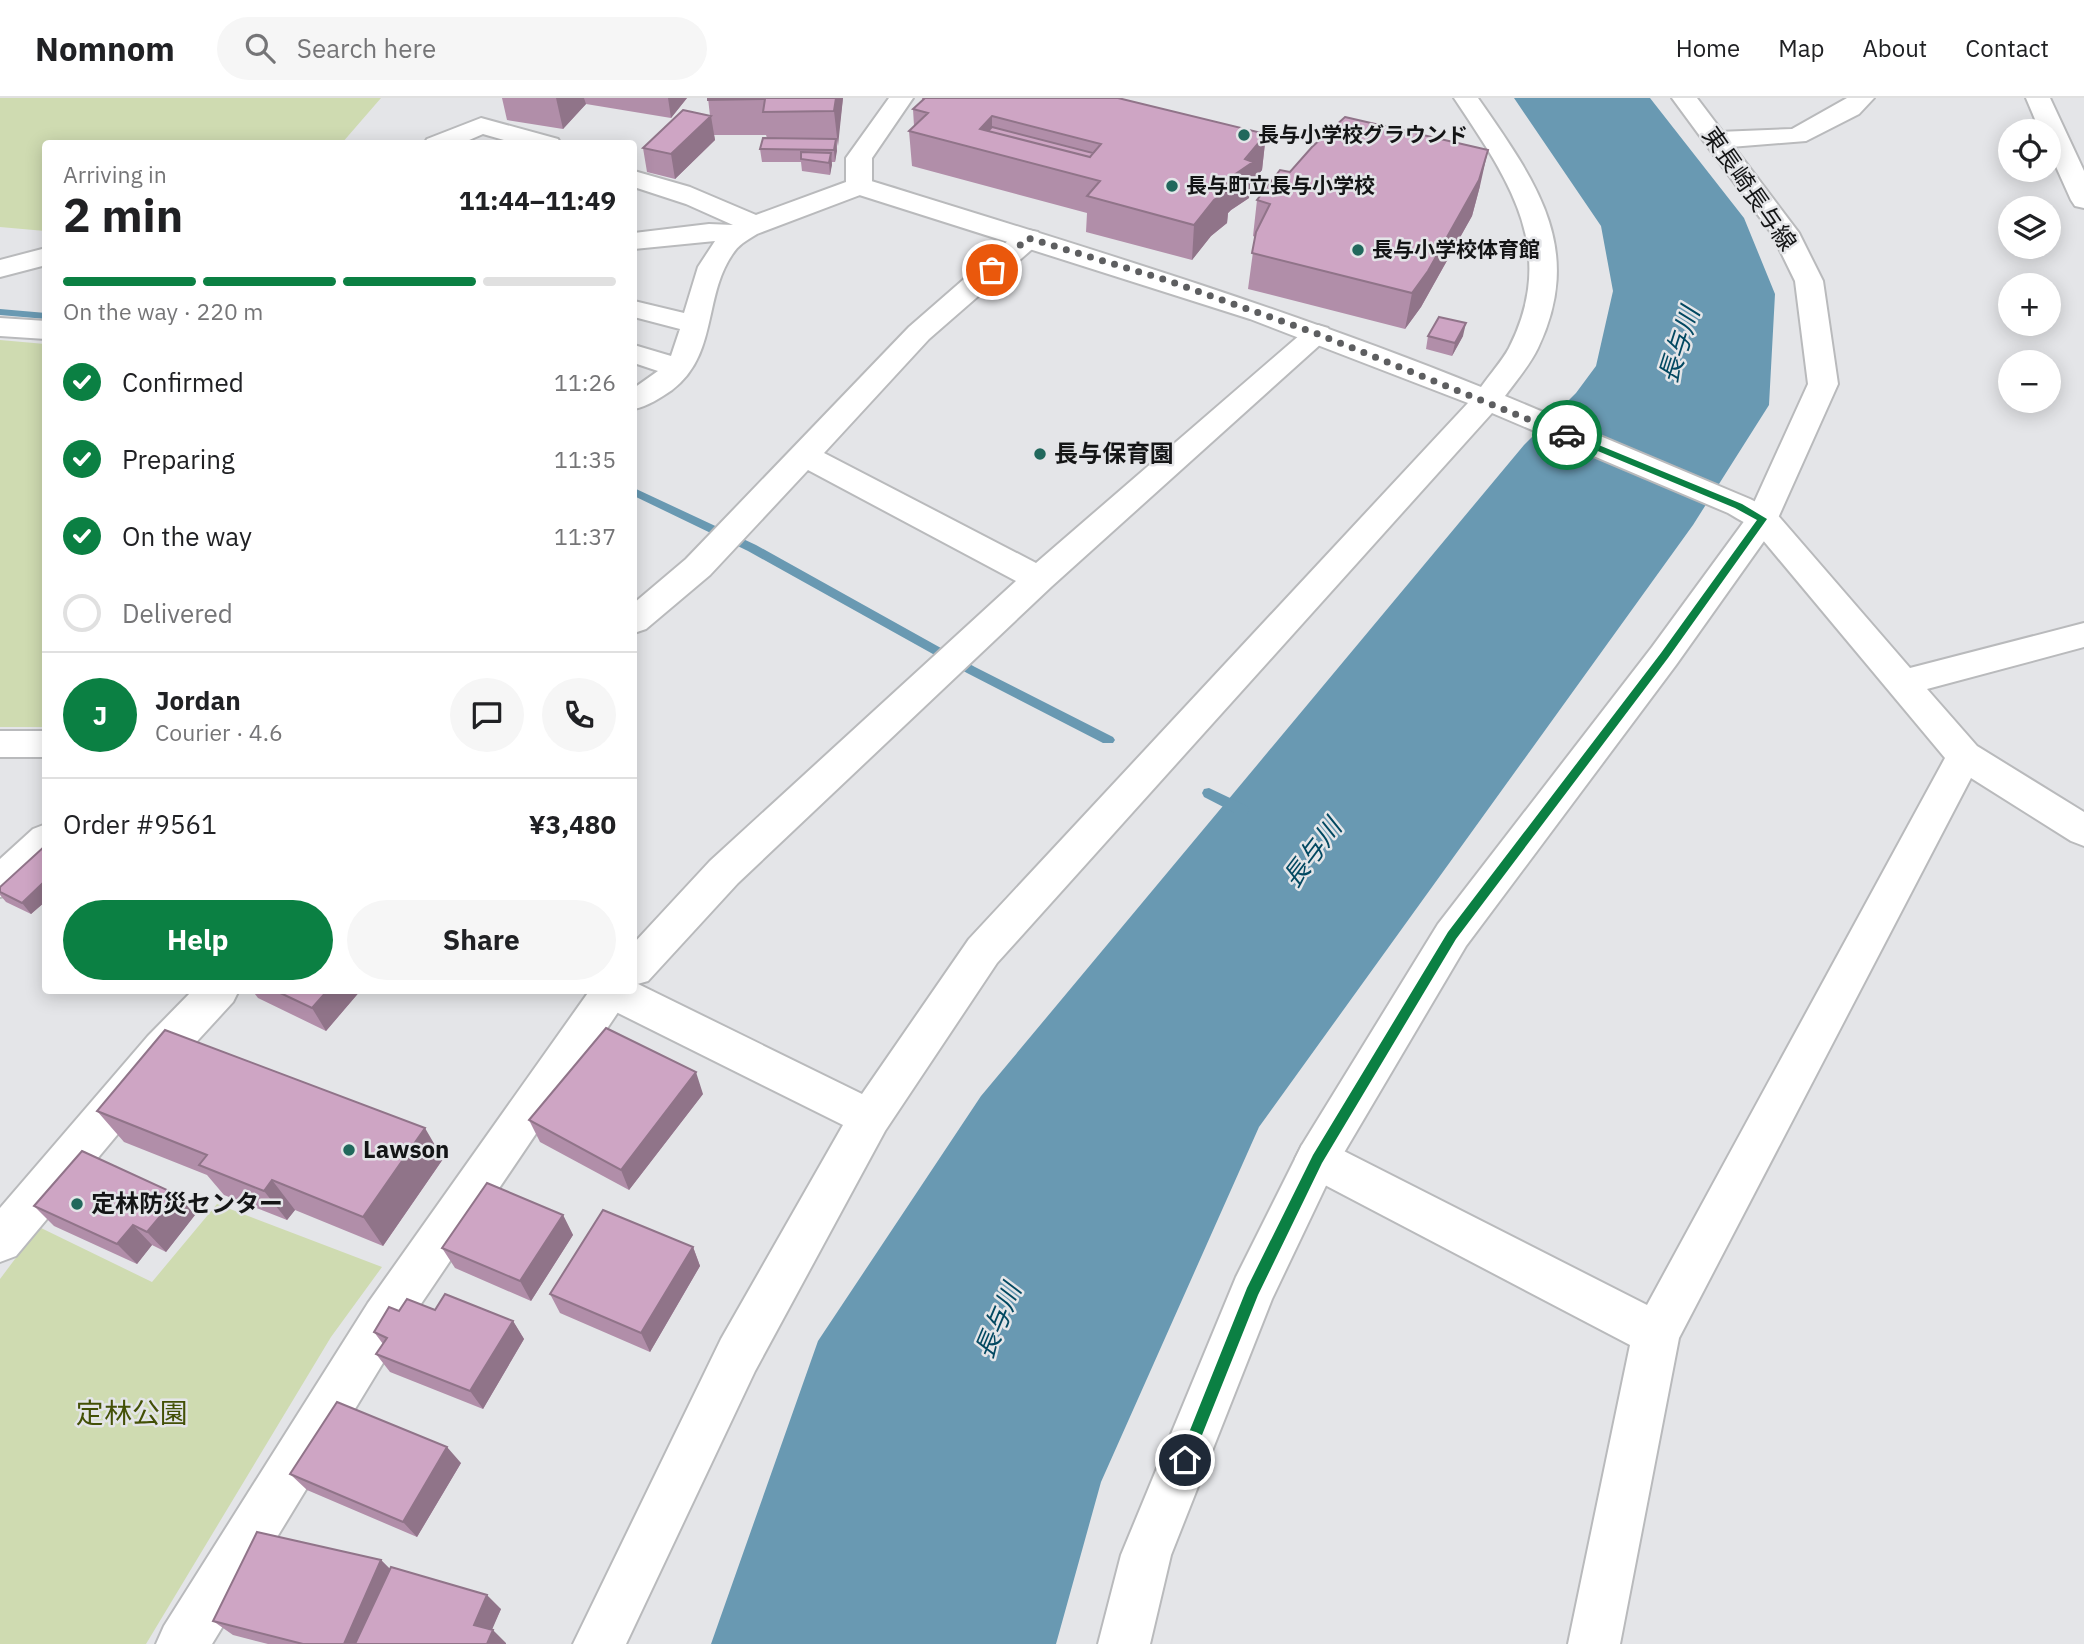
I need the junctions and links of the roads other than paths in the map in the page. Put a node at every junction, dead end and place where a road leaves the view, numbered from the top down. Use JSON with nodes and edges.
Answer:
{"nodes":[{"id":1,"x":483,"y":98,"type":"edge"},
{"id":2,"x":901,"y":98,"type":"edge"},
{"id":3,"x":1466,"y":98,"type":"edge"},
{"id":4,"x":1684,"y":98,"type":"edge"},
{"id":5,"x":1861,"y":98,"type":"edge"},
{"id":6,"x":2038,"y":98,"type":"edge"},
{"id":7,"x":481,"y":126,"type":"junction"},
{"id":8,"x":446,"y":140,"type":"edge"},
{"id":9,"x":534,"y":140,"type":"edge"},
{"id":10,"x":1718,"y":140,"type":"junction"},
{"id":11,"x":637,"y":180,"type":"edge"},
{"id":12,"x":859,"y":186,"type":"junction"},
{"id":13,"x":2084,"y":200,"type":"edge"},
{"id":14,"x":745,"y":229,"type":"junction"},
{"id":15,"x":1028,"y":238,"type":"junction"},
{"id":16,"x":637,"y":241,"type":"edge"},
{"id":17,"x":42,"y":258,"type":"edge"},
{"id":18,"x":0,"y":269,"type":"edge"},
{"id":19,"x":637,"y":310,"type":"edge"},
{"id":20,"x":695,"y":324,"type":"junction"},
{"id":21,"x":0,"y":327,"type":"edge"},
{"id":22,"x":42,"y":330,"type":"edge"},
{"id":23,"x":1318,"y":334,"type":"junction"},
{"id":24,"x":637,"y":355,"type":"edge"},
{"id":25,"x":676,"y":367,"type":"junction"},
{"id":26,"x":637,"y":398,"type":"edge"},
{"id":27,"x":1500,"y":406,"type":"junction"},
{"id":28,"x":804,"y":455,"type":"junction"},
{"id":29,"x":1751,"y":512,"type":"junction"},
{"id":30,"x":1039,"y":579,"type":"junction"},
{"id":31,"x":637,"y":618,"type":"edge"},
{"id":32,"x":2084,"y":635,"type":"edge"},
{"id":33,"x":1902,"y":683,"type":"junction"},
{"id":34,"x":0,"y":744,"type":"edge"},
{"id":35,"x":42,"y":744,"type":"edge"},
{"id":36,"x":1964,"y":756,"type":"junction"},
{"id":37,"x":2084,"y":831,"type":"edge"},
{"id":38,"x":42,"y":843,"type":"edge"},
{"id":39,"x":0,"y":883,"type":"edge"},
{"id":40,"x":637,"y":964,"type":"edge"},
{"id":41,"x":215,"y":994,"type":"edge"},
{"id":42,"x":611,"y":994,"type":"edge"},
{"id":43,"x":634,"y":994,"type":"edge"},
{"id":44,"x":870,"y":1118,"type":"junction"},
{"id":45,"x":1317,"y":1159,"type":"junction"},
{"id":46,"x":0,"y":1241,"type":"edge"},
{"id":47,"x":1656,"y":1334,"type":"junction"},
{"id":48,"x":182,"y":1644,"type":"edge"},
{"id":49,"x":599,"y":1644,"type":"edge"},
{"id":50,"x":1124,"y":1644,"type":"edge"},
{"id":51,"x":1594,"y":1644,"type":"edge"}],
"edges":[{"from":1,"to":7,"type":"street"},
{"from":2,"to":12,"type":"street"},
{"from":3,"to":27,"type":"street"},
{"from":4,"to":10,"type":"street","name":"東長崎長与線"},
{"from":5,"to":10,"type":"street"},
{"from":6,"to":13,"type":"street"},
{"from":7,"to":8,"type":"street"},
{"from":7,"to":9,"type":"street"},
{"from":10,"to":29,"type":"street","name":"東長崎長与線"},
{"from":11,"to":14,"type":"street"},
{"from":12,"to":14,"type":"street"},
{"from":12,"to":15,"type":"street"},
{"from":14,"to":16,"type":"street"},
{"from":14,"to":20,"type":"street"},
{"from":15,"to":23,"type":"street"},
{"from":15,"to":28,"type":"street"},
{"from":17,"to":18,"type":"street"},
{"from":19,"to":20,"type":"street"},
{"from":20,"to":25,"type":"street"},
{"from":21,"to":22,"type":"street"},
{"from":23,"to":27,"type":"street"},
{"from":23,"to":30,"type":"street"},
{"from":24,"to":25,"type":"street"},
{"from":25,"to":26,"type":"street"},
{"from":27,"to":29,"type":"street"},
{"from":27,"to":44,"type":"street"},
{"from":28,"to":30,"type":"street"},
{"from":28,"to":31,"type":"street"},
{"from":29,"to":33,"type":"street"},
{"from":29,"to":45,"type":"street","name":"東長崎長与線"},
{"from":30,"to":40,"type":"street"},
{"from":32,"to":33,"type":"street"},
{"from":33,"to":36,"type":"street"},
{"from":34,"to":35,"type":"street"},
{"from":36,"to":37,"type":"street"},
{"from":36,"to":47,"type":"street"},
{"from":38,"to":39,"type":"street"},
{"from":41,"to":46,"type":"street"},
{"from":42,"to":48,"type":"street"},
{"from":43,"to":44,"type":"street"},
{"from":44,"to":49,"type":"street"},
{"from":45,"to":47,"type":"street"},
{"from":45,"to":50,"type":"street","name":"東長崎長与線"},
{"from":47,"to":51,"type":"street"}]}
